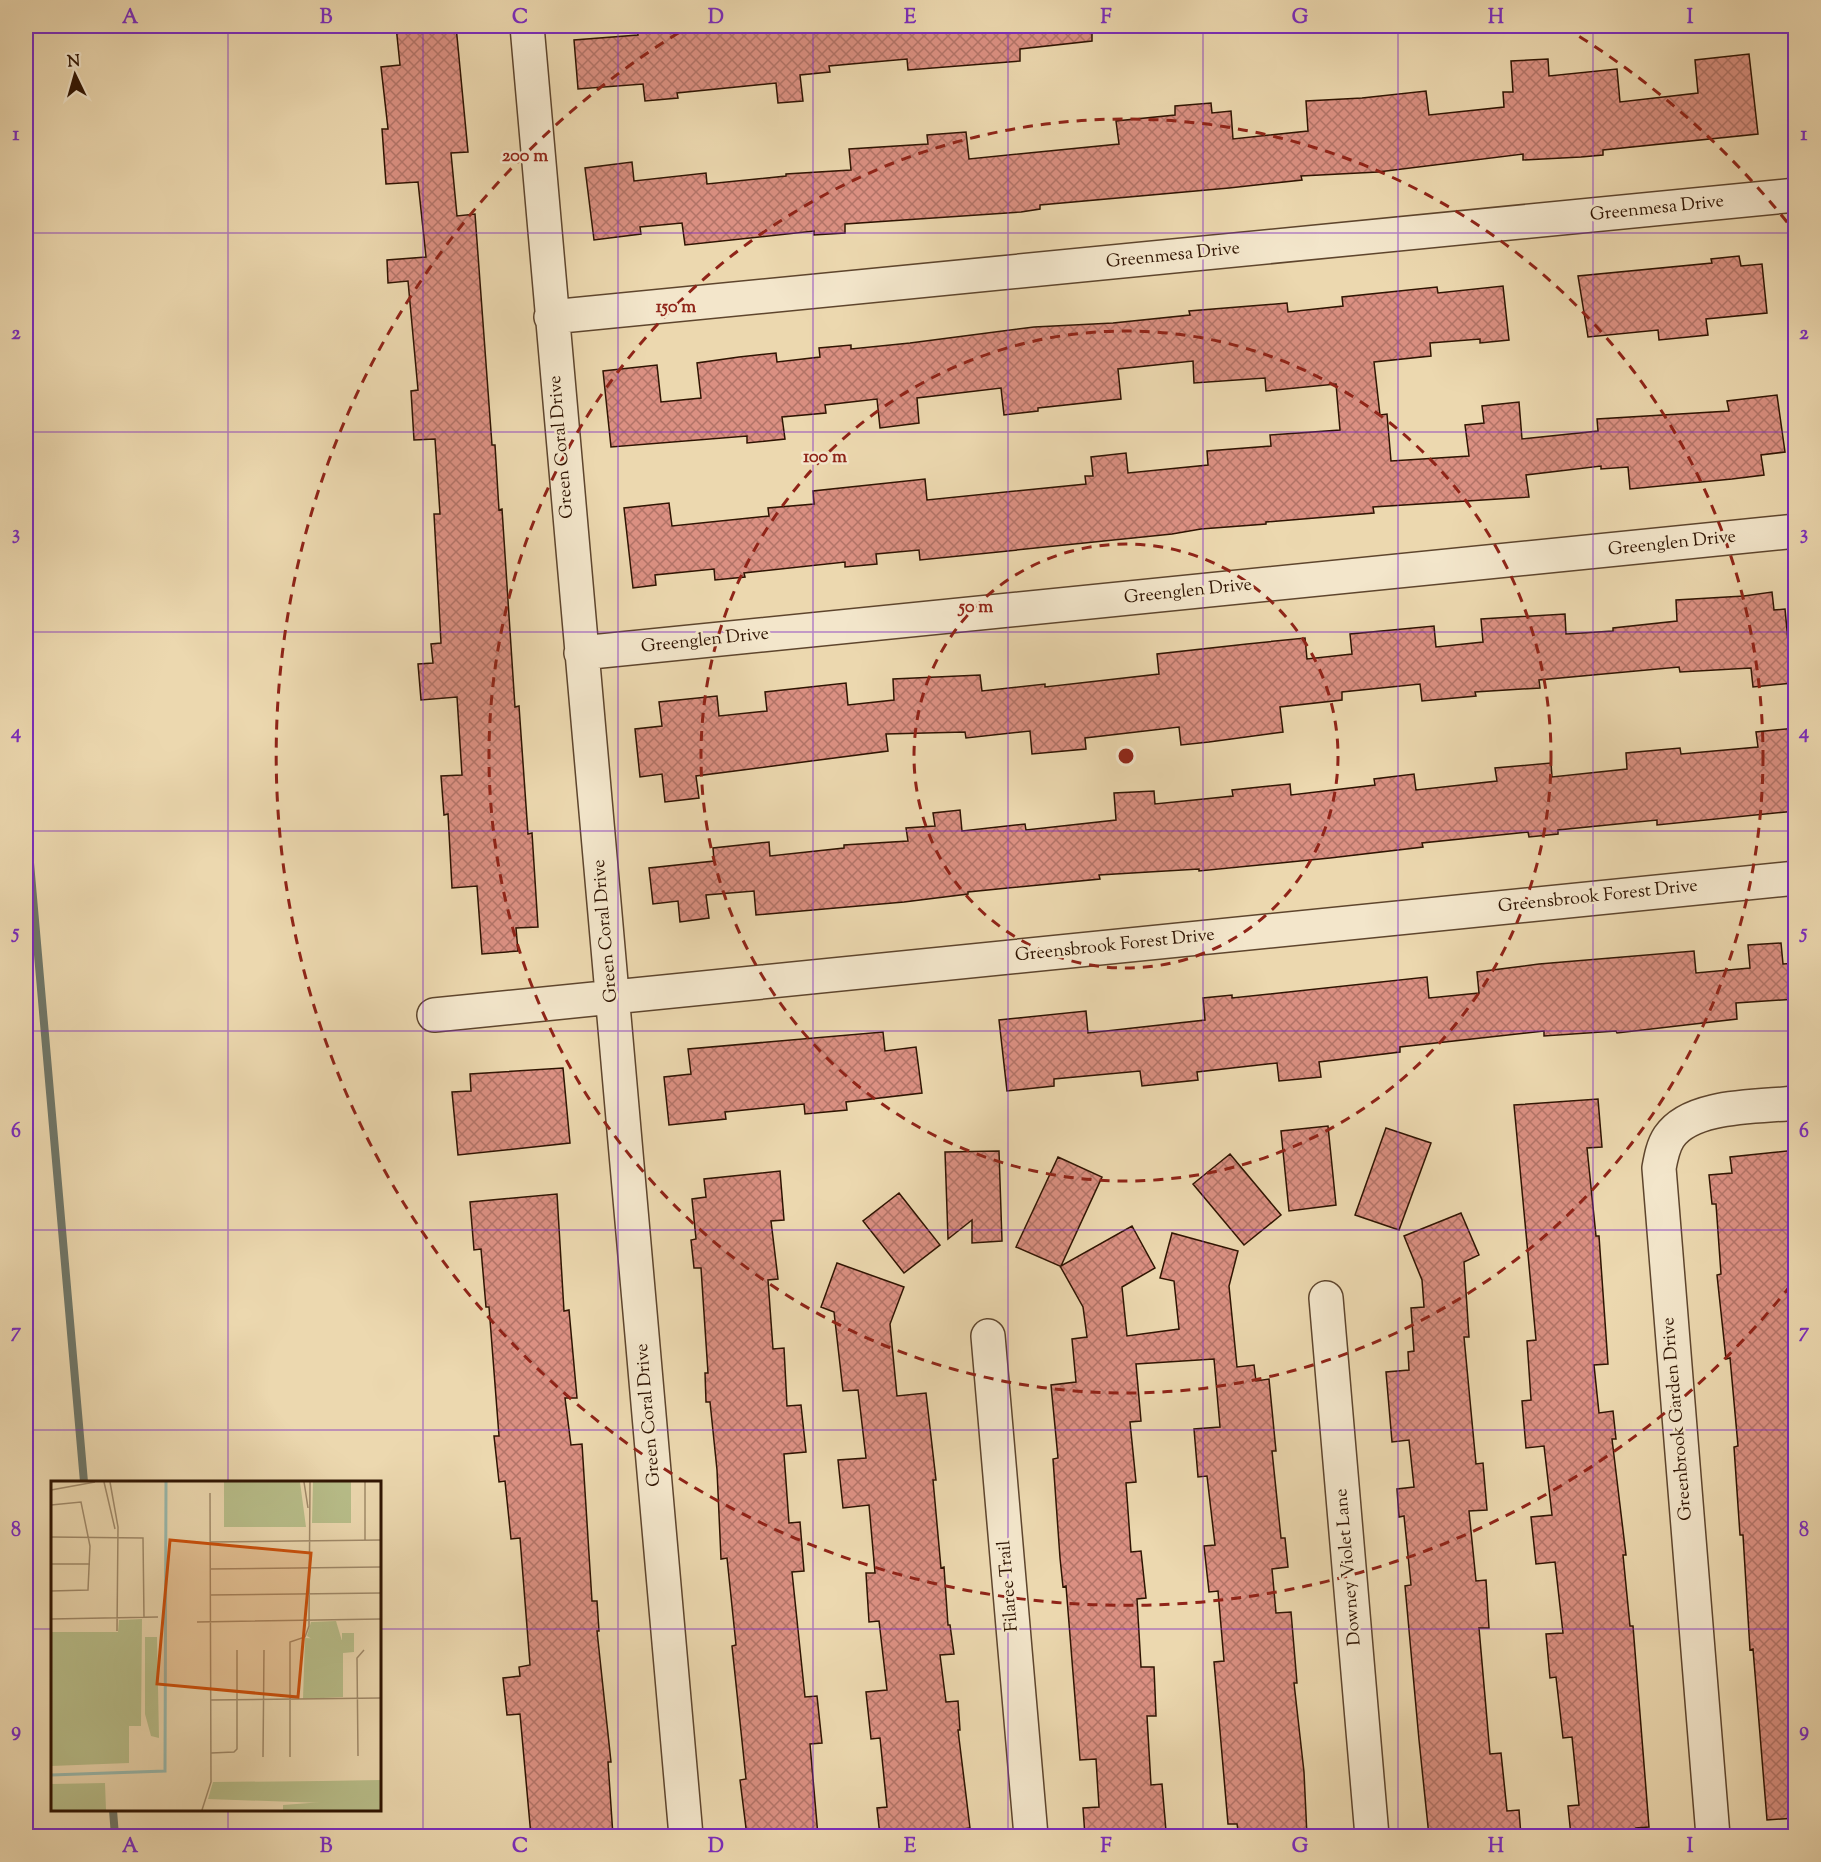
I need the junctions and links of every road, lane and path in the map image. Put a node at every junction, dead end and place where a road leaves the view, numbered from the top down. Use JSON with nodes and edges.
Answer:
{"nodes":[{"id":1,"x":526,"y":26,"type":"edge"},
{"id":2,"x":1796,"y":195,"type":"edge"},
{"id":3,"x":551,"y":317,"type":"junction"},
{"id":4,"x":1796,"y":531,"type":"edge"},
{"id":5,"x":581,"y":653,"type":"junction"},
{"id":6,"x":1796,"y":878,"type":"edge"},
{"id":7,"x":612,"y":997,"type":"junction"},
{"id":8,"x":434,"y":1015,"type":"dead end"},
{"id":9,"x":1796,"y":1102,"type":"edge"},
{"id":10,"x":1326,"y":1298,"type":"dead end"},
{"id":11,"x":988,"y":1336,"type":"dead end"},
{"id":12,"x":686,"y":1836,"type":"edge"},
{"id":13,"x":1031,"y":1836,"type":"edge"},
{"id":14,"x":1372,"y":1836,"type":"edge"},
{"id":15,"x":1713,"y":1836,"type":"edge"}],
"edges":[{"from":1,"to":3,"type":"street","name":"Green Coral Drive"},
{"from":2,"to":3,"type":"street","name":"Greenmesa Drive"},
{"from":3,"to":5,"type":"street","name":"Green Coral Drive"},
{"from":4,"to":5,"type":"street","name":"Greenglen Drive"},
{"from":5,"to":7,"type":"street","name":"Green Coral Drive"},
{"from":6,"to":7,"type":"street","name":"Greensbrook Forest Drive"},
{"from":7,"to":8,"type":"street","name":"Greensbrook Forest Drive"},
{"from":7,"to":12,"type":"street","name":"Green Coral Drive"},
{"from":9,"to":15,"type":"street","name":"Greenbrook Garden Drive"},
{"from":10,"to":14,"type":"street","name":"Downey Violet Lane"},
{"from":11,"to":13,"type":"street","name":"Filaree Trail"}]}
